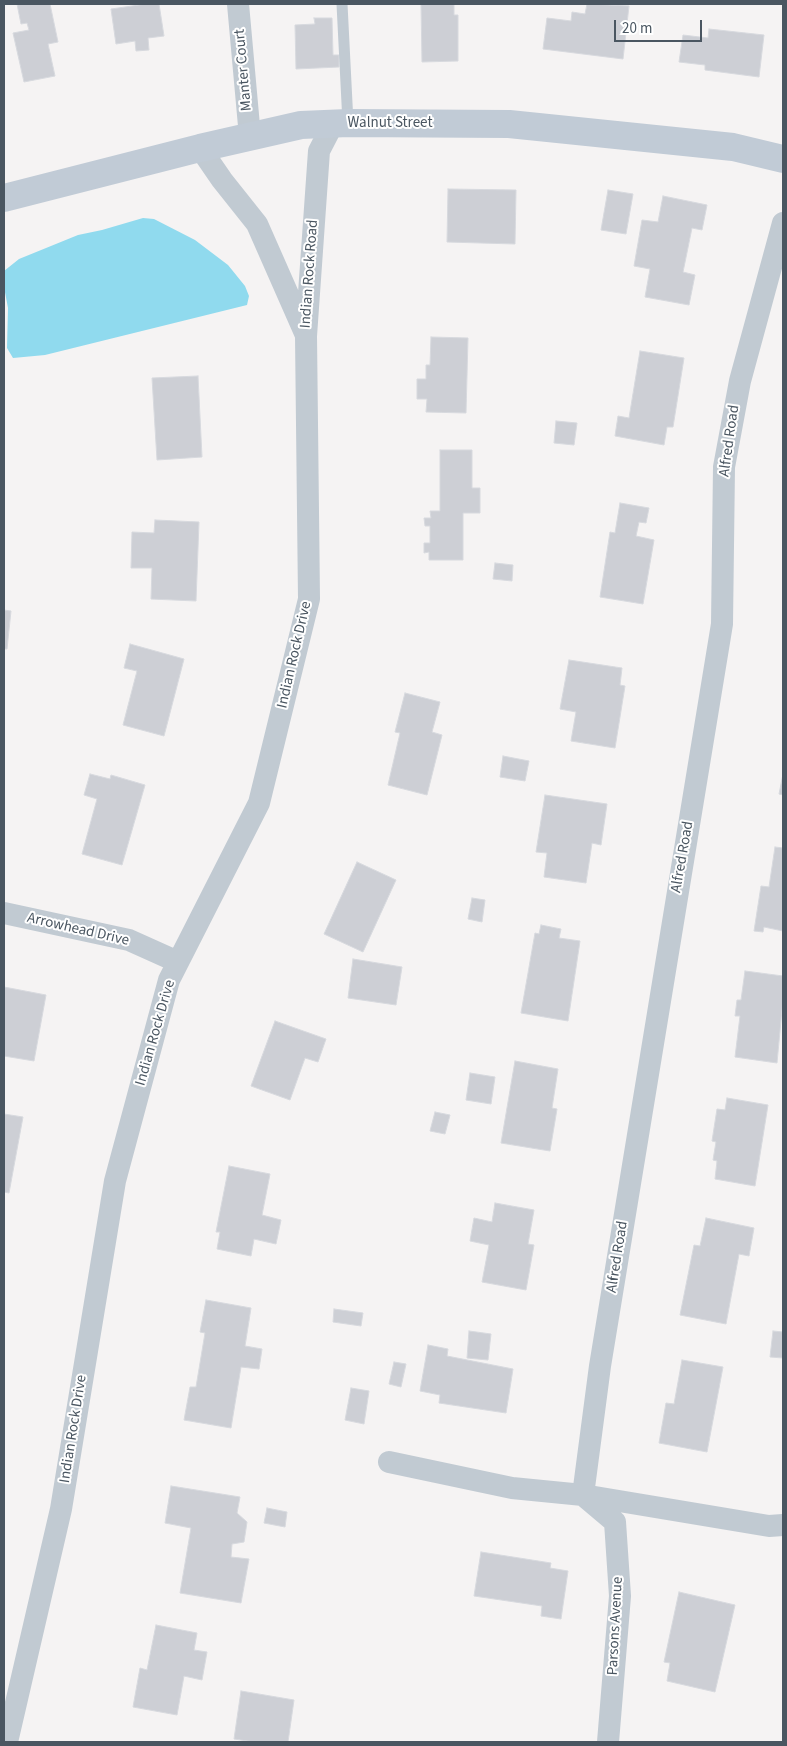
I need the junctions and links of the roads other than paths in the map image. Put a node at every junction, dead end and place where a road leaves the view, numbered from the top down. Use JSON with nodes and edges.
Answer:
{"nodes":[{"id":1,"x":238,"y":4,"type":"edge"},
{"id":2,"x":342,"y":4,"type":"edge"},
{"id":3,"x":340,"y":124,"type":"junction"},
{"id":4,"x":250,"y":137,"type":"junction"},
{"id":5,"x":200,"y":148,"type":"junction"},
{"id":6,"x":783,"y":159,"type":"edge"},
{"id":7,"x":4,"y":198,"type":"edge"},
{"id":8,"x":783,"y":223,"type":"edge"},
{"id":9,"x":306,"y":336,"type":"junction"},
{"id":10,"x":4,"y":913,"type":"edge"},
{"id":11,"x":178,"y":962,"type":"junction"},
{"id":12,"x":389,"y":1462,"type":"dead end"},
{"id":13,"x":583,"y":1495,"type":"junction"},
{"id":14,"x":783,"y":1526,"type":"edge"},
{"id":15,"x":8,"y":1742,"type":"edge"},
{"id":16,"x":608,"y":1742,"type":"edge"}],
"edges":[{"from":1,"to":4,"type":"street","name":"Manter Court"},
{"from":2,"to":3,"type":"lane"},
{"from":3,"to":4,"type":"main road","name":"Walnut Street"},
{"from":3,"to":6,"type":"main road","name":"Walnut Street"},
{"from":3,"to":9,"type":"street","name":"Indian Rock Road"},
{"from":4,"to":5,"type":"main road","name":"Walnut Street"},
{"from":5,"to":7,"type":"main road","name":"Walnut Street"},
{"from":5,"to":9,"type":"street","name":"Indian Rock Road"},
{"from":8,"to":13,"type":"street","name":"Alfred Road"},
{"from":9,"to":11,"type":"street","name":"Indian Rock Drive"},
{"from":10,"to":11,"type":"street","name":"Arrowhead Drive"},
{"from":11,"to":15,"type":"street","name":"Indian Rock Drive"},
{"from":12,"to":13,"type":"street"},
{"from":13,"to":14,"type":"street"},
{"from":13,"to":16,"type":"street","name":"Parsons Avenue"}]}
